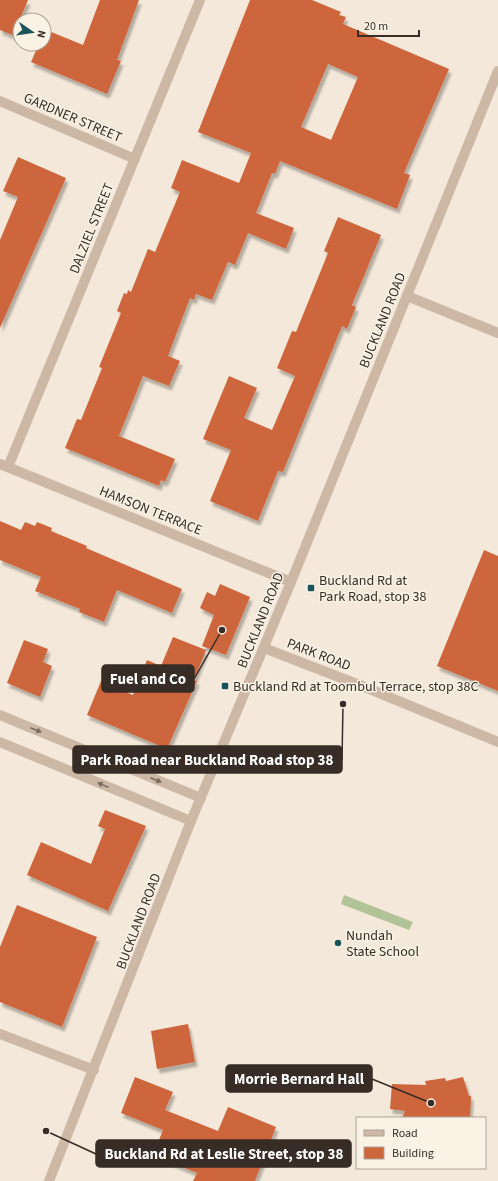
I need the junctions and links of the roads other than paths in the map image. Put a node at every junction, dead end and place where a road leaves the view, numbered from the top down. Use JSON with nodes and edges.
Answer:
{"nodes":[{"id":1,"x":200,"y":0,"type":"edge"},
{"id":2,"x":498,"y":71,"type":"edge"},
{"id":3,"x":0,"y":102,"type":"edge"},
{"id":4,"x":135,"y":158,"type":"junction"},
{"id":5,"x":407,"y":296,"type":"junction"},
{"id":6,"x":498,"y":333,"type":"edge"},
{"id":7,"x":4,"y":466,"type":"edge"},
{"id":8,"x":291,"y":582,"type":"junction"},
{"id":9,"x":264,"y":648,"type":"junction"},
{"id":10,"x":0,"y":715,"type":"edge"},
{"id":11,"x":0,"y":742,"type":"edge"},
{"id":12,"x":498,"y":742,"type":"edge"},
{"id":13,"x":201,"y":798,"type":"junction"},
{"id":14,"x":191,"y":821,"type":"junction"},
{"id":15,"x":0,"y":1034,"type":"edge"},
{"id":16,"x":94,"y":1070,"type":"junction"},
{"id":17,"x":49,"y":1181,"type":"edge"}],
"edges":[{"from":1,"to":4,"type":"street","name":"DALZIEL STREET"},
{"from":2,"to":5,"type":"street","name":"BUCKLAND ROAD"},
{"from":3,"to":4,"type":"street","name":"GARDNER STREET"},
{"from":4,"to":7,"type":"street","name":"DALZIEL STREET"},
{"from":5,"to":6,"type":"street"},
{"from":5,"to":8,"type":"street","name":"BUCKLAND ROAD"},
{"from":7,"to":8,"type":"street","name":"HAMSON TERRACE"},
{"from":8,"to":9,"type":"street","name":"BUCKLAND ROAD"},
{"from":9,"to":12,"type":"street","name":"PARK ROAD"},
{"from":9,"to":13,"type":"street","name":"BUCKLAND ROAD"},
{"from":10,"to":13,"type":"street","one_way":true},
{"from":14,"to":11,"type":"street","one_way":true},
{"from":13,"to":14,"type":"street","name":"BUCKLAND ROAD"},
{"from":14,"to":16,"type":"street","name":"BUCKLAND ROAD"},
{"from":15,"to":16,"type":"street"},
{"from":16,"to":17,"type":"street","name":"BUCKLAND ROAD"}]}
